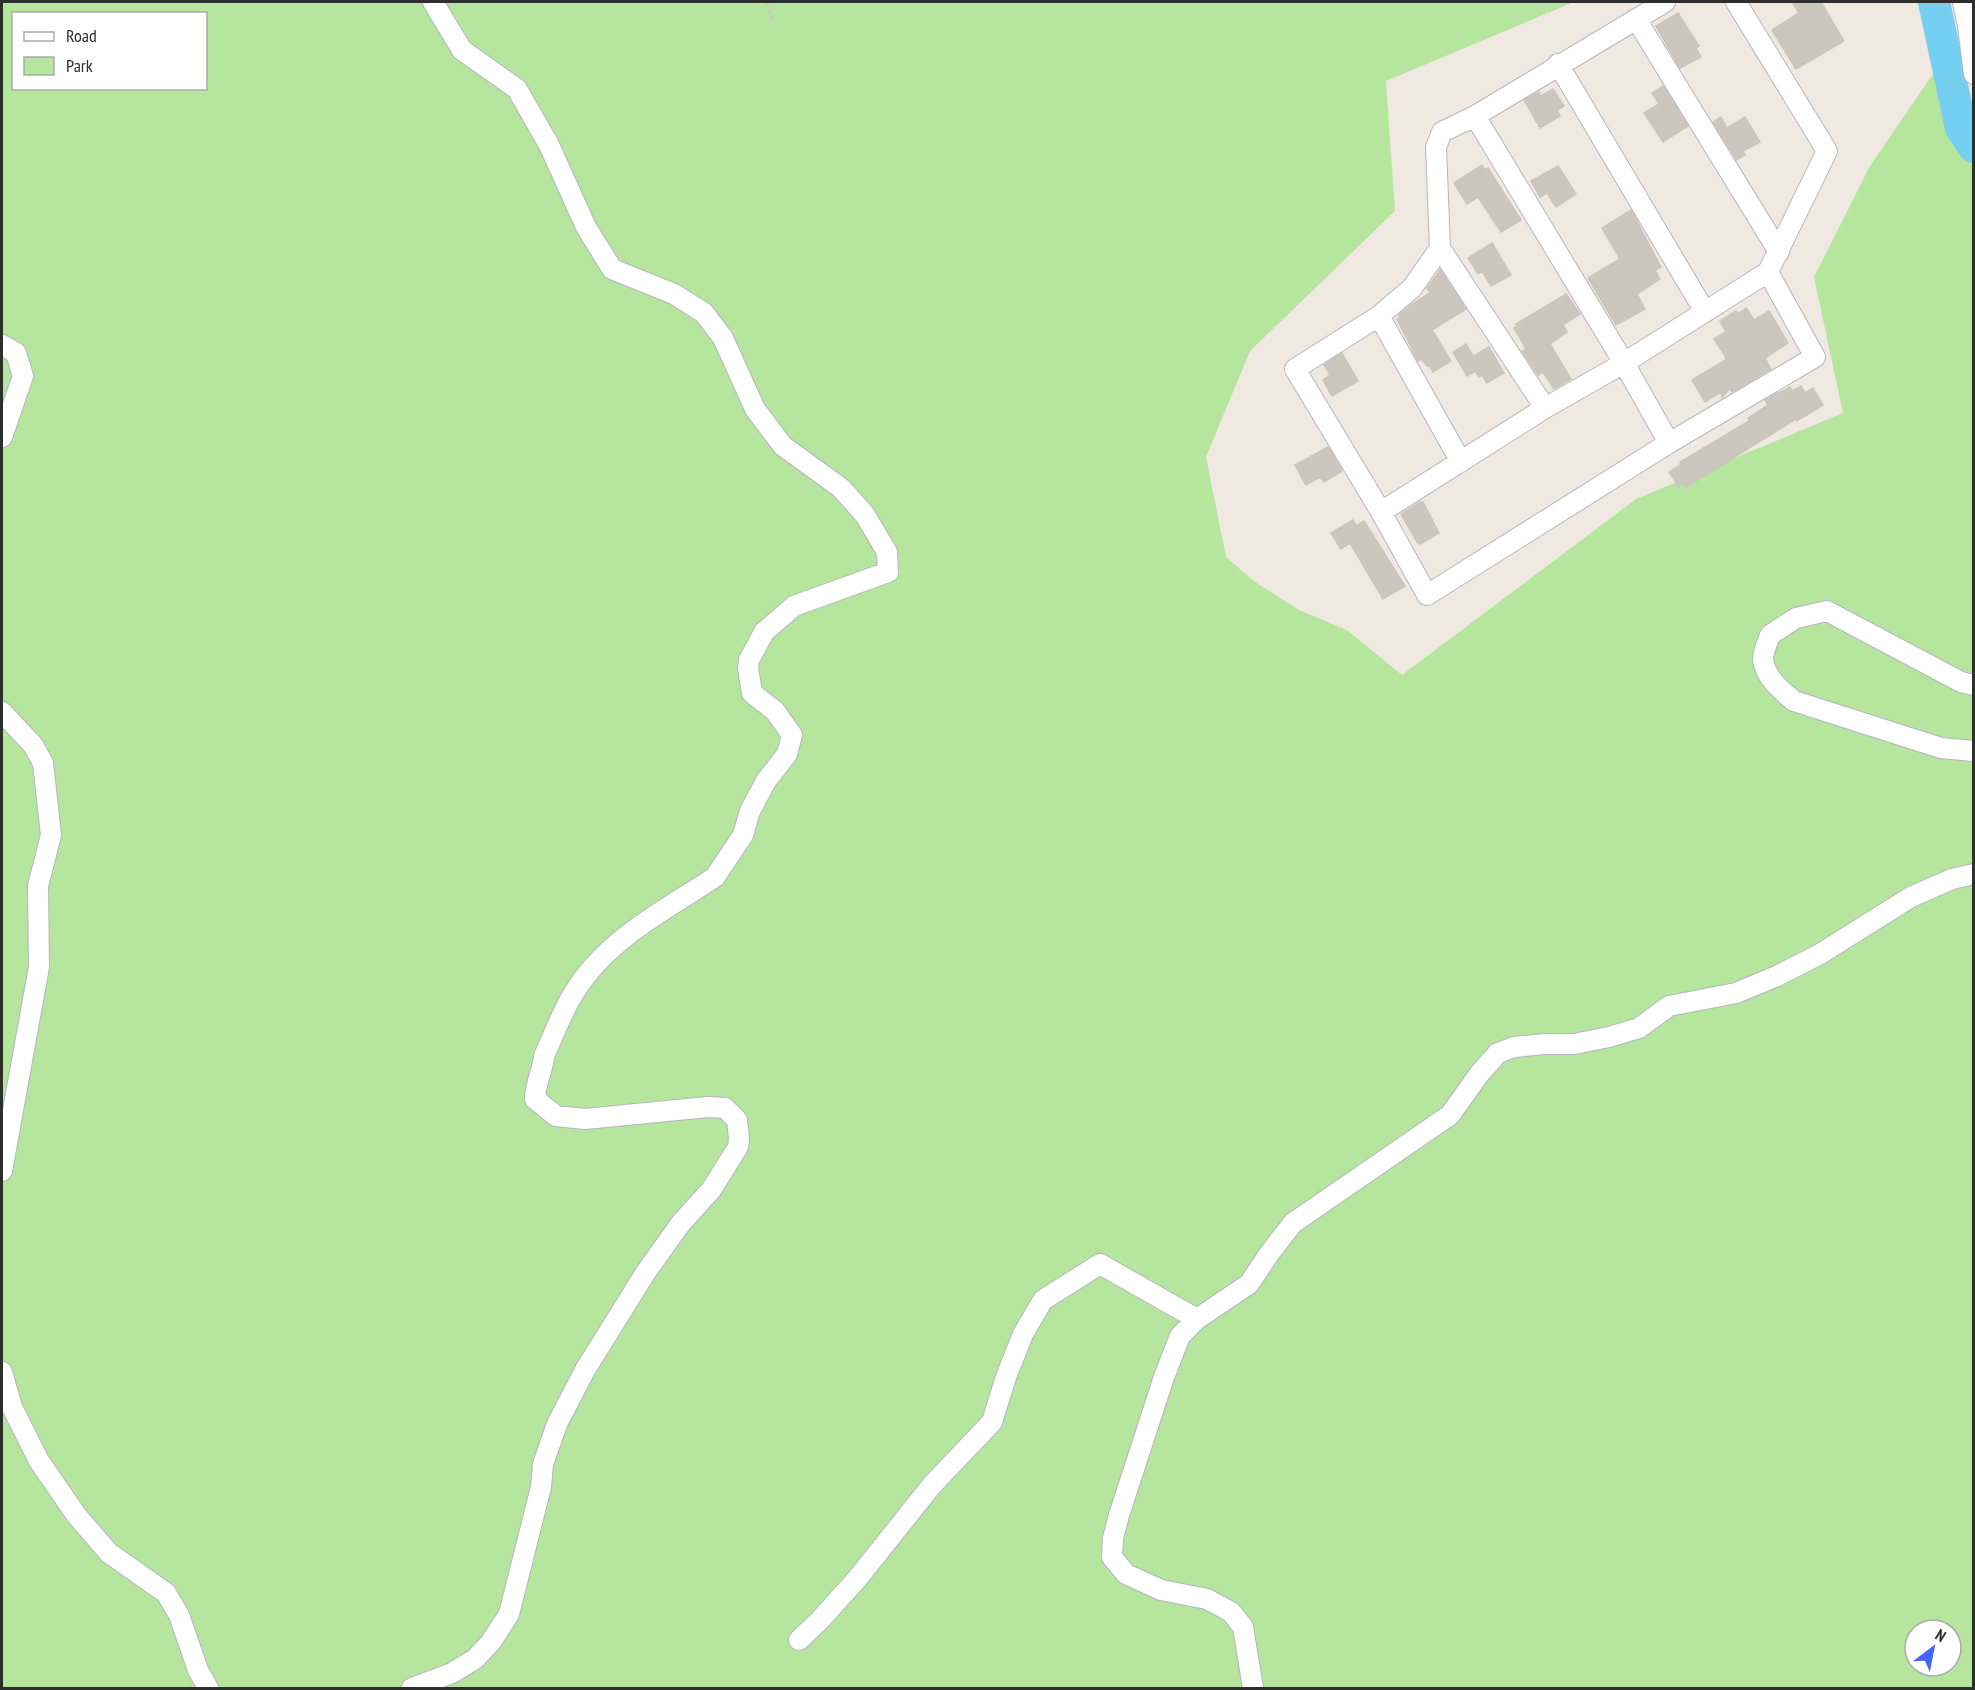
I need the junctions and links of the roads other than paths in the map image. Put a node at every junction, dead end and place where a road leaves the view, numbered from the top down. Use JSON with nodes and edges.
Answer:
{"nodes":[{"id":1,"x":433,"y":2,"type":"edge"},
{"id":2,"x":1665,"y":2,"type":"edge"},
{"id":3,"x":1736,"y":2,"type":"edge"},
{"id":4,"x":1963,"y":2,"type":"edge"},
{"id":5,"x":1636,"y":19,"type":"junction"},
{"id":6,"x":1558,"y":64,"type":"junction"},
{"id":7,"x":1974,"y":74,"type":"edge"},
{"id":8,"x":1474,"y":116,"type":"junction"},
{"id":9,"x":1440,"y":248,"type":"junction"},
{"id":10,"x":1779,"y":252,"type":"junction"},
{"id":11,"x":1768,"y":272,"type":"junction"},
{"id":12,"x":1705,"y":312,"type":"junction"},
{"id":13,"x":1379,"y":316,"type":"junction"},
{"id":14,"x":2,"y":345,"type":"edge"},
{"id":15,"x":1624,"y":363,"type":"junction"},
{"id":16,"x":1545,"y":408,"type":"junction"},
{"id":17,"x":2,"y":437,"type":"edge"},
{"id":18,"x":1670,"y":443,"type":"junction"},
{"id":19,"x":1461,"y":462,"type":"junction"},
{"id":20,"x":1381,"y":512,"type":"junction"},
{"id":21,"x":1974,"y":685,"type":"edge"},
{"id":22,"x":2,"y":712,"type":"edge"},
{"id":23,"x":1974,"y":752,"type":"edge"},
{"id":24,"x":1974,"y":874,"type":"edge"},
{"id":25,"x":2,"y":1171,"type":"edge"},
{"id":26,"x":1197,"y":1319,"type":"junction"},
{"id":27,"x":2,"y":1372,"type":"edge"},
{"id":28,"x":799,"y":1640,"type":"dead end"},
{"id":29,"x":208,"y":1689,"type":"edge"},
{"id":30,"x":412,"y":1689,"type":"edge"},
{"id":31,"x":1253,"y":1689,"type":"edge"}],
"edges":[{"from":1,"to":30,"type":"street"},
{"from":2,"to":5,"type":"street"},
{"from":3,"to":10,"type":"street"},
{"from":4,"to":7,"type":"street"},
{"from":5,"to":6,"type":"street"},
{"from":5,"to":10,"type":"street"},
{"from":6,"to":8,"type":"street"},
{"from":6,"to":12,"type":"street"},
{"from":8,"to":9,"type":"street"},
{"from":8,"to":15,"type":"street"},
{"from":9,"to":13,"type":"street"},
{"from":9,"to":16,"type":"street"},
{"from":10,"to":11,"type":"street"},
{"from":11,"to":12,"type":"street"},
{"from":11,"to":18,"type":"street"},
{"from":12,"to":15,"type":"street"},
{"from":13,"to":19,"type":"street"},
{"from":13,"to":20,"type":"street"},
{"from":14,"to":17,"type":"street"},
{"from":15,"to":16,"type":"street"},
{"from":15,"to":18,"type":"street"},
{"from":16,"to":19,"type":"street"},
{"from":18,"to":20,"type":"street"},
{"from":19,"to":20,"type":"street"},
{"from":21,"to":23,"type":"street"},
{"from":22,"to":25,"type":"street"},
{"from":24,"to":26,"type":"street"},
{"from":26,"to":28,"type":"street"},
{"from":26,"to":31,"type":"street"},
{"from":27,"to":29,"type":"street"}]}
